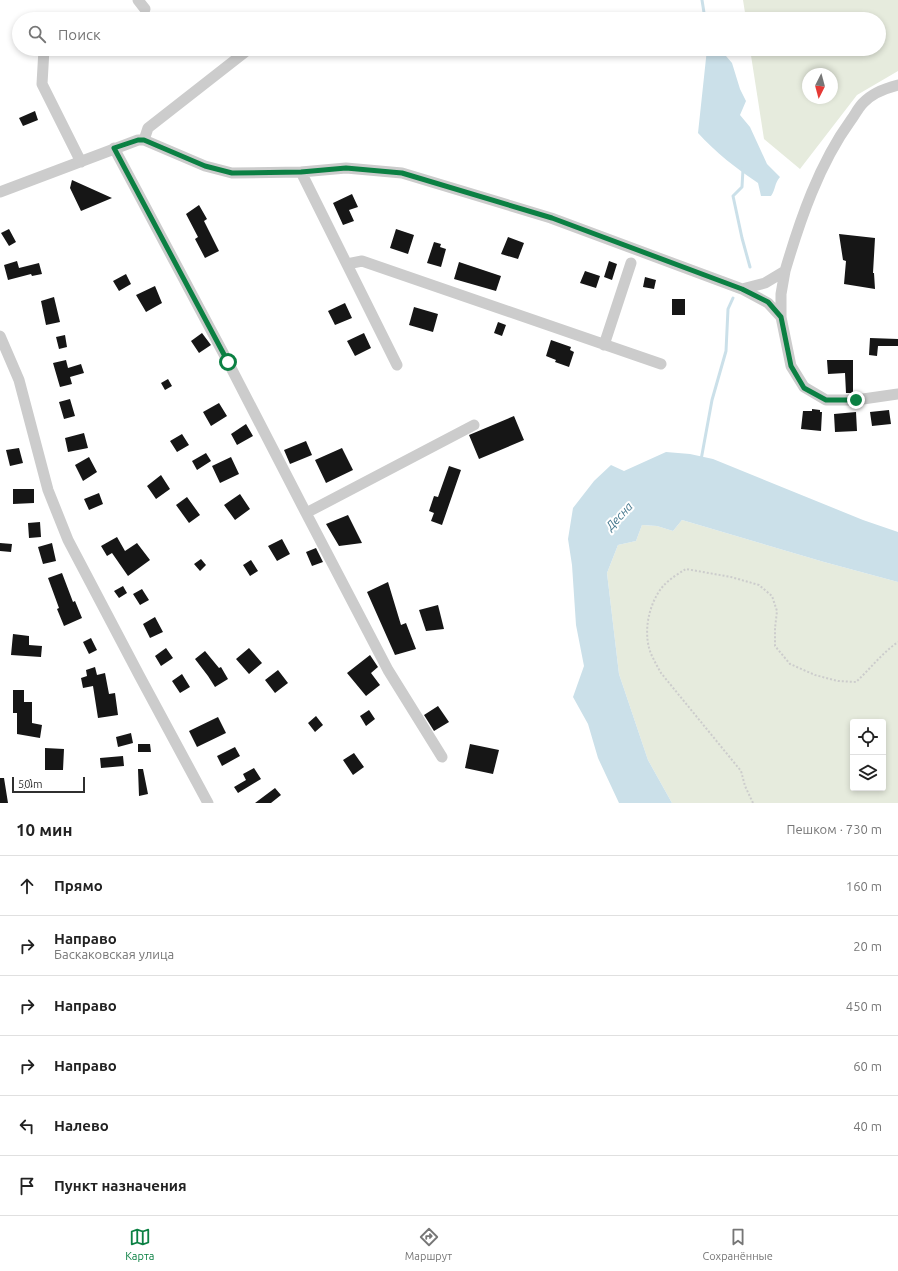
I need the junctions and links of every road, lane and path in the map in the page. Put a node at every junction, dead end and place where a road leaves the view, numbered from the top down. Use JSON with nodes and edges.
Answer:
{"nodes":[{"id":1,"x":138,"y":0,"type":"edge"},
{"id":2,"x":145,"y":9,"type":"dead end"},
{"id":3,"x":44,"y":56,"type":"edge"},
{"id":4,"x":240,"y":56,"type":"edge"},
{"id":5,"x":898,"y":85,"type":"edge"},
{"id":6,"x":141,"y":140,"type":"junction"},
{"id":7,"x":114,"y":148,"type":"junction"},
{"id":8,"x":81,"y":162,"type":"junction"},
{"id":9,"x":301,"y":172,"type":"junction"},
{"id":10,"x":0,"y":192,"type":"edge"},
{"id":11,"x":631,"y":263,"type":"dead end"},
{"id":12,"x":347,"y":264,"type":"junction"},
{"id":13,"x":785,"y":271,"type":"junction"},
{"id":14,"x":742,"y":289,"type":"junction"},
{"id":15,"x":781,"y":317,"type":"junction"},
{"id":16,"x":0,"y":336,"type":"edge"},
{"id":17,"x":604,"y":345,"type":"junction"},
{"id":18,"x":661,"y":364,"type":"dead end"},
{"id":19,"x":397,"y":365,"type":"dead end"},
{"id":20,"x":898,"y":394,"type":"edge"},
{"id":21,"x":474,"y":425,"type":"dead end"},
{"id":22,"x":306,"y":513,"type":"junction"},
{"id":23,"x":898,"y":642,"type":"edge"},
{"id":24,"x":442,"y":756,"type":"dead end"},
{"id":25,"x":208,"y":803,"type":"edge"},
{"id":26,"x":753,"y":803,"type":"edge"}],
"edges":[{"from":1,"to":2,"type":"street"},
{"from":3,"to":8,"type":"street"},
{"from":4,"to":6,"type":"street"},
{"from":5,"to":13,"type":"street"},
{"from":6,"to":7,"type":"street"},
{"from":6,"to":9,"type":"street"},
{"from":7,"to":8,"type":"street"},
{"from":7,"to":22,"type":"street"},
{"from":8,"to":10,"type":"street"},
{"from":9,"to":12,"type":"street"},
{"from":9,"to":14,"type":"street"},
{"from":11,"to":17,"type":"street"},
{"from":12,"to":17,"type":"street"},
{"from":12,"to":19,"type":"street"},
{"from":13,"to":14,"type":"street"},
{"from":13,"to":15,"type":"street"},
{"from":14,"to":15,"type":"street"},
{"from":15,"to":20,"type":"street"},
{"from":16,"to":25,"type":"street"},
{"from":17,"to":18,"type":"street"},
{"from":21,"to":22,"type":"street"},
{"from":22,"to":24,"type":"street"},
{"from":23,"to":26,"type":"path"}]}
